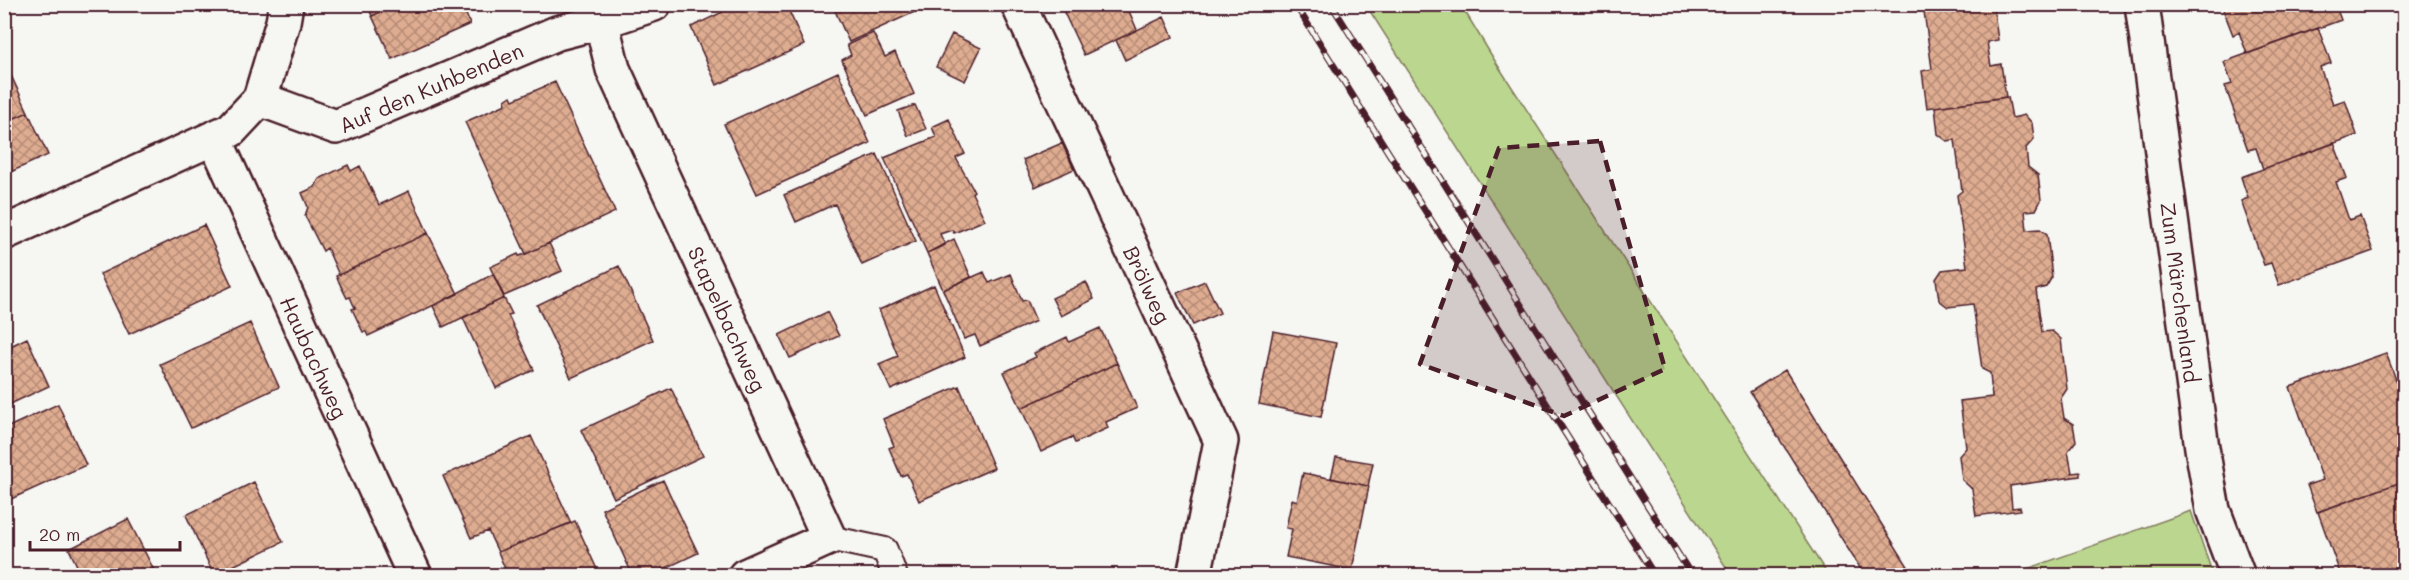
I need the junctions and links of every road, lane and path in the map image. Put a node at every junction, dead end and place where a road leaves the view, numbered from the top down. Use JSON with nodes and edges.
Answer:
{"nodes":[{"id":1,"x":286,"y":4,"type":"edge"},
{"id":2,"x":654,"y":4,"type":"edge"},
{"id":3,"x":1018,"y":4,"type":"edge"},
{"id":4,"x":2142,"y":4,"type":"edge"},
{"id":5,"x":600,"y":13,"type":"edge"},
{"id":6,"x":260,"y":99,"type":"junction"},
{"id":7,"x":215,"y":139,"type":"junction"},
{"id":8,"x":4,"y":233,"type":"edge"},
{"id":9,"x":830,"y":537,"type":"junction"},
{"id":10,"x":415,"y":576,"type":"edge"},
{"id":11,"x":745,"y":576,"type":"edge"},
{"id":12,"x":894,"y":576,"type":"edge"},
{"id":13,"x":1194,"y":576,"type":"edge"},
{"id":14,"x":2238,"y":576,"type":"edge"}],
"edges":[{"from":1,"to":6,"type":"street"},
{"from":2,"to":5,"type":"street"},
{"from":3,"to":13,"type":"street","name":"Brölweg"},
{"from":4,"to":14,"type":"street","name":"Zum Märchenland"},
{"from":5,"to":6,"type":"street","name":"Auf den Kuhbenden"},
{"from":5,"to":9,"type":"street","name":"Stapelbachweg"},
{"from":6,"to":7,"type":"street"},
{"from":7,"to":8,"type":"street"},
{"from":7,"to":10,"type":"street","name":"Haubachweg"},
{"from":9,"to":11,"type":"street"},
{"from":9,"to":12,"type":"lane"}]}
